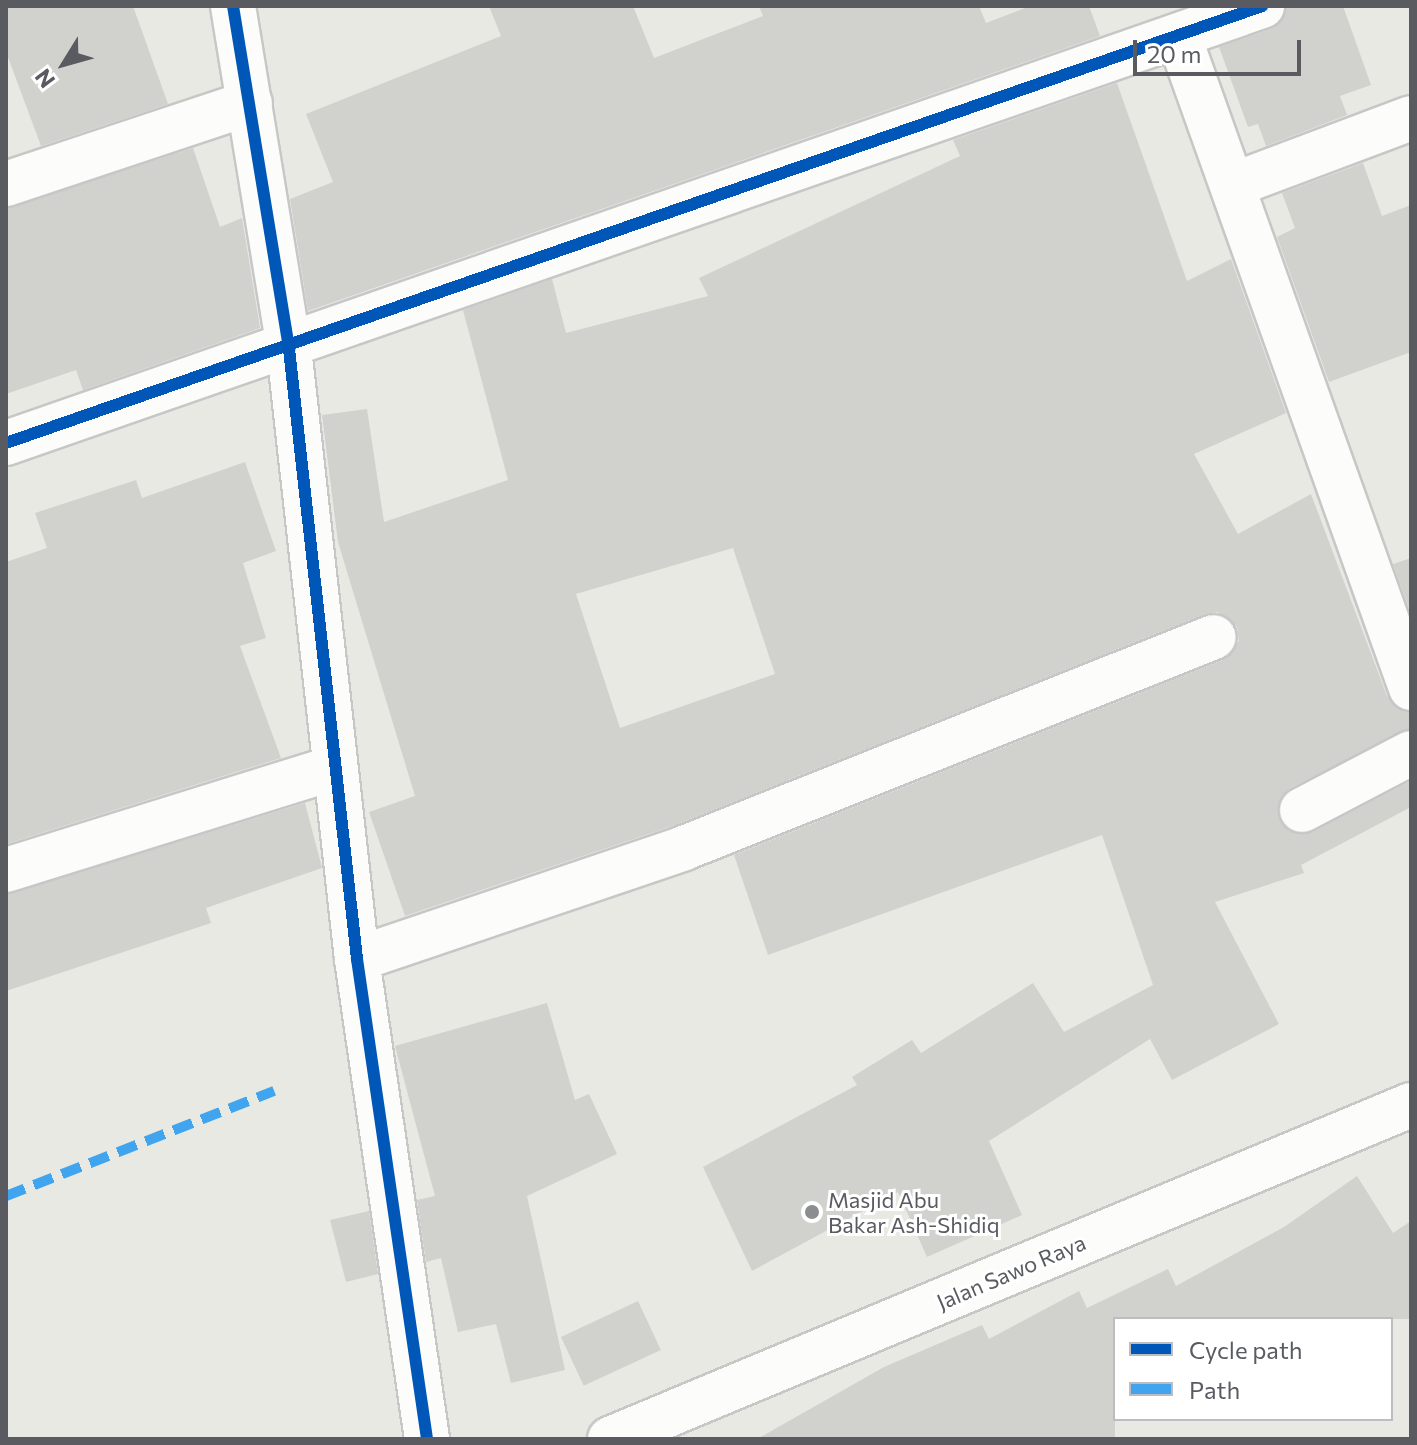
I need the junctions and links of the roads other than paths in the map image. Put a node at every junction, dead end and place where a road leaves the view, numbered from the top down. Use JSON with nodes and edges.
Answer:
{"nodes":[{"id":1,"x":233,"y":6,"type":"edge"},
{"id":2,"x":1262,"y":6,"type":"edge"},
{"id":3,"x":1179,"y":37,"type":"junction"},
{"id":4,"x":250,"y":103,"type":"junction"},
{"id":5,"x":1411,"y":118,"type":"edge"},
{"id":6,"x":6,"y":184,"type":"edge"},
{"id":7,"x":1233,"y":185,"type":"junction"},
{"id":8,"x":289,"y":349,"type":"junction"},
{"id":9,"x":6,"y":443,"type":"edge"},
{"id":10,"x":1214,"y":637,"type":"dead end"},
{"id":11,"x":1411,"y":688,"type":"edge"},
{"id":12,"x":1411,"y":753,"type":"edge"},
{"id":13,"x":334,"y":768,"type":"junction"},
{"id":14,"x":1302,"y":810,"type":"dead end"},
{"id":15,"x":6,"y":870,"type":"edge"},
{"id":16,"x":357,"y":959,"type":"junction"},
{"id":17,"x":1411,"y":1105,"type":"edge"},
{"id":18,"x":637,"y":1434,"type":"edge"},
{"id":19,"x":427,"y":1439,"type":"edge"}],
"edges":[{"from":1,"to":4,"type":"street"},
{"from":2,"to":3,"type":"street"},
{"from":3,"to":7,"type":"street"},
{"from":3,"to":8,"type":"street"},
{"from":4,"to":6,"type":"street"},
{"from":4,"to":8,"type":"street"},
{"from":5,"to":7,"type":"street"},
{"from":7,"to":11,"type":"street"},
{"from":8,"to":9,"type":"street"},
{"from":8,"to":13,"type":"street"},
{"from":10,"to":16,"type":"street"},
{"from":12,"to":14,"type":"street"},
{"from":13,"to":15,"type":"street"},
{"from":13,"to":16,"type":"street"},
{"from":16,"to":19,"type":"street"},
{"from":17,"to":18,"type":"street","name":"Jalan Sawo Raya"}]}
